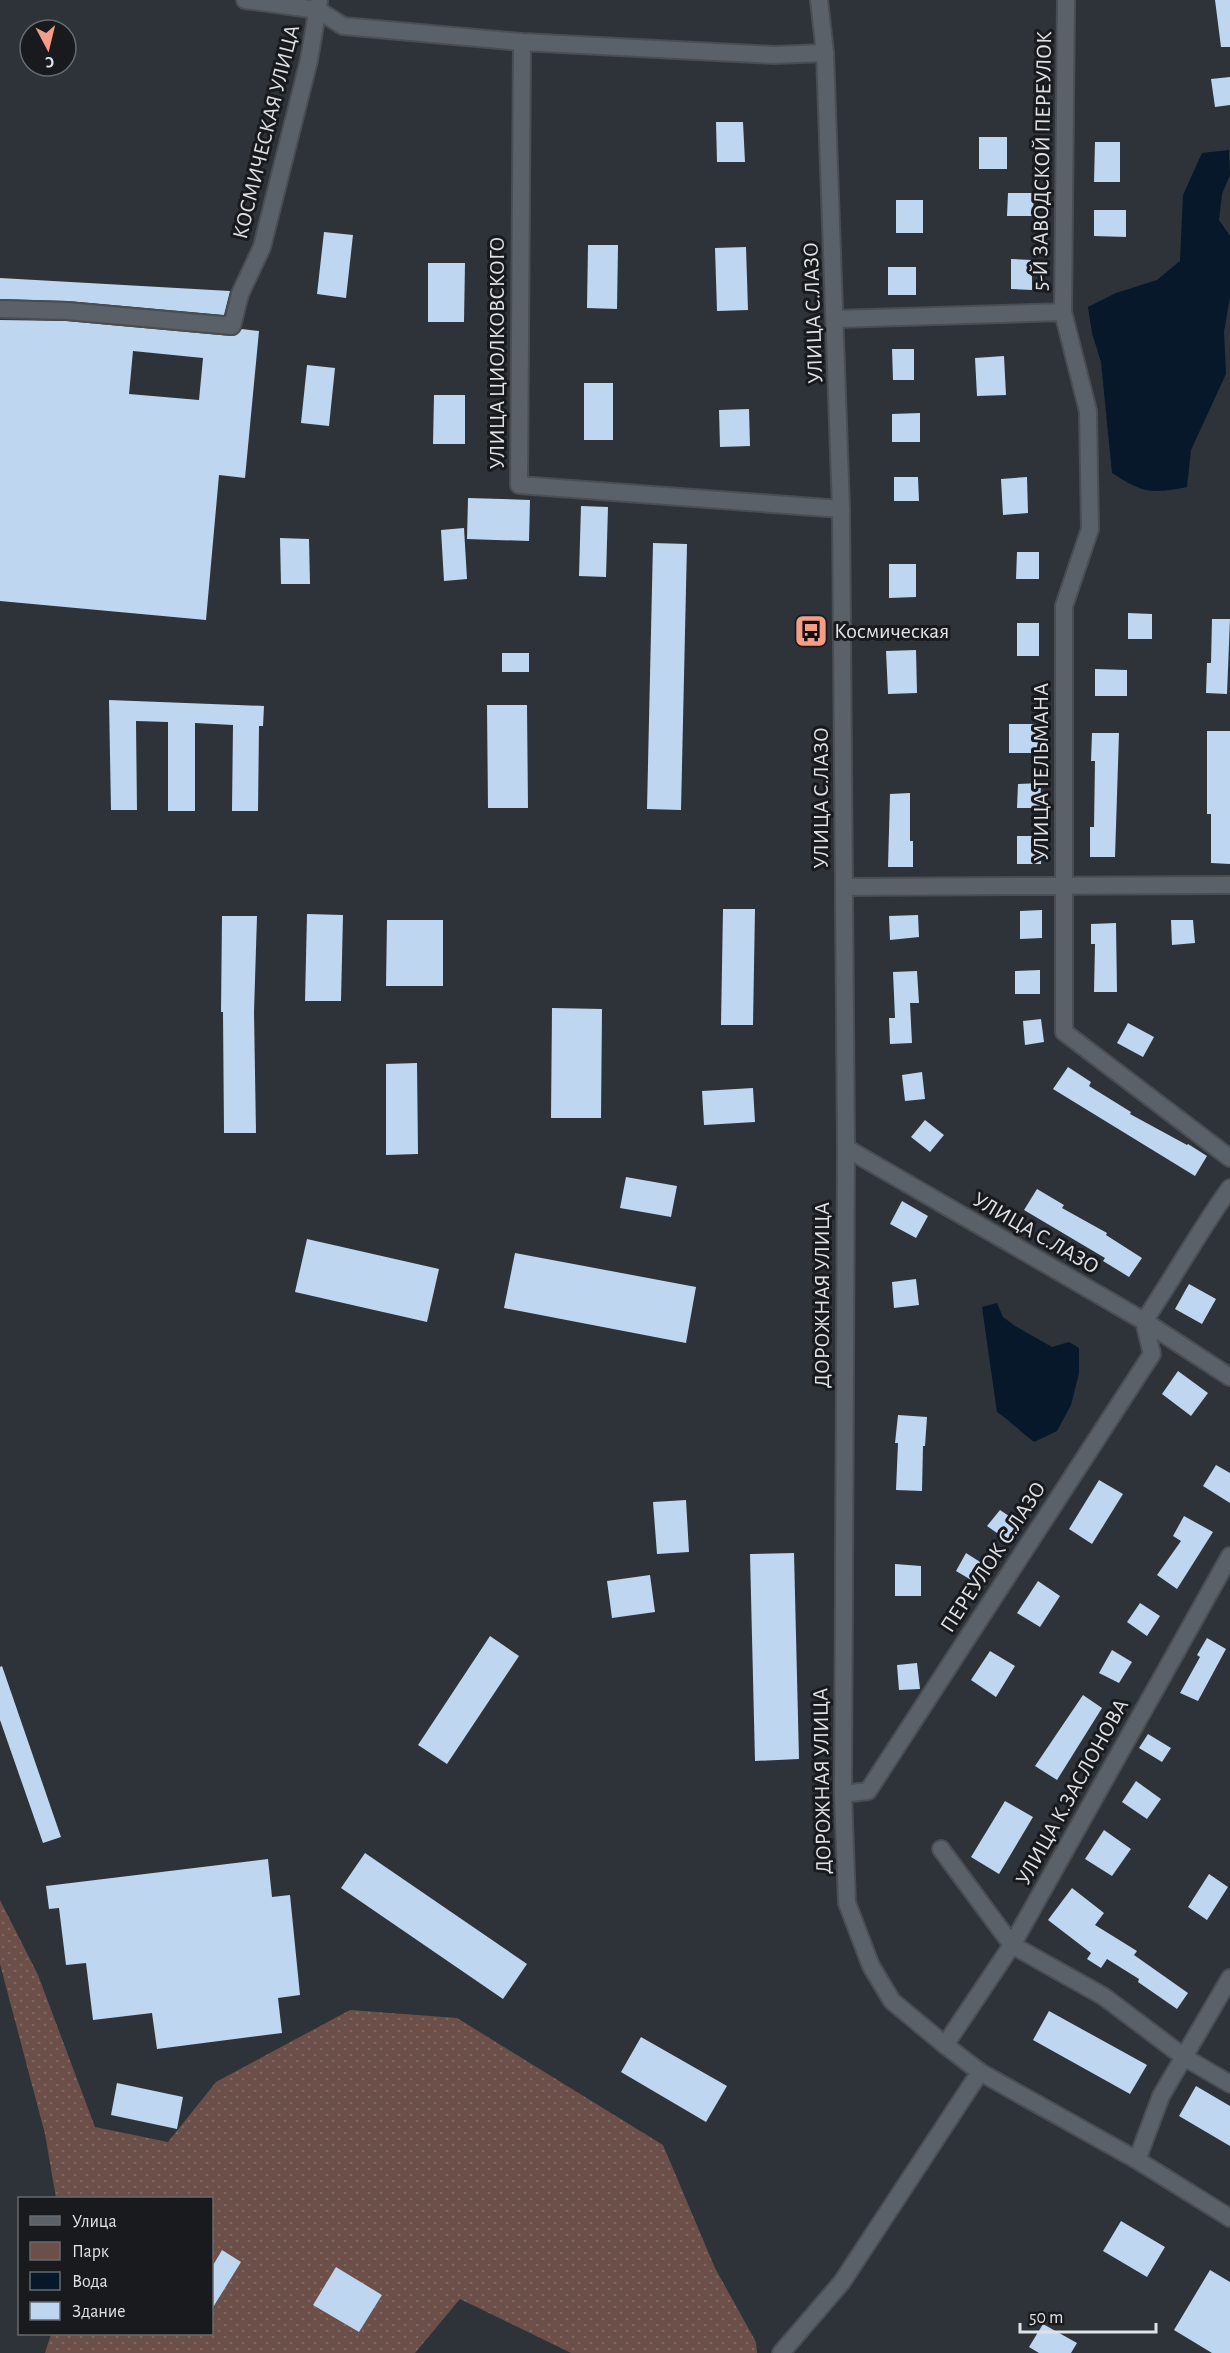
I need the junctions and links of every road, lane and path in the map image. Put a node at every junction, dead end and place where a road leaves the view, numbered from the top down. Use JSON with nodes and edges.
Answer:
{"nodes":[{"id":1,"x":245,"y":0,"type":"edge"},
{"id":2,"x":819,"y":0,"type":"edge"},
{"id":3,"x":1066,"y":0,"type":"edge"},
{"id":4,"x":318,"y":5,"type":"edge"},
{"id":5,"x":522,"y":42,"type":"junction"},
{"id":6,"x":825,"y":53,"type":"junction"},
{"id":7,"x":0,"y":309,"type":"edge"},
{"id":8,"x":1063,"y":312,"type":"junction"},
{"id":9,"x":836,"y":319,"type":"junction"},
{"id":10,"x":841,"y":509,"type":"junction"},
{"id":11,"x":1230,"y":885,"type":"edge"},
{"id":12,"x":844,"y":887,"type":"junction"},
{"id":13,"x":1063,"y":887,"type":"junction"},
{"id":14,"x":846,"y":1148,"type":"junction"},
{"id":15,"x":1230,"y":1158,"type":"edge"},
{"id":16,"x":1230,"y":1188,"type":"edge"},
{"id":17,"x":1144,"y":1321,"type":"junction"},
{"id":18,"x":1230,"y":1377,"type":"edge"},
{"id":19,"x":1230,"y":1556,"type":"edge"},
{"id":20,"x":843,"y":1794,"type":"junction"},
{"id":21,"x":941,"y":1849,"type":"dead end"},
{"id":22,"x":1012,"y":1945,"type":"junction"},
{"id":23,"x":1230,"y":1977,"type":"edge"},
{"id":24,"x":945,"y":2045,"type":"junction"},
{"id":25,"x":1184,"y":2057,"type":"junction"},
{"id":26,"x":980,"y":2072,"type":"junction"},
{"id":27,"x":1230,"y":2084,"type":"edge"},
{"id":28,"x":1137,"y":2160,"type":"junction"},
{"id":29,"x":1230,"y":2218,"type":"edge"},
{"id":30,"x":781,"y":2353,"type":"edge"}],
"edges":[{"from":1,"to":4,"type":"street"},
{"from":2,"to":6,"type":"street","name":"УЛИЦА С.ЛАЗО"},
{"from":3,"to":8,"type":"street","name":"5-Й ЗАВОДСКОЙ ПЕРЕУЛОК"},
{"from":4,"to":5,"type":"street"},
{"from":4,"to":7,"type":"street","name":"КОСМИЧЕСКАЯ УЛИЦА"},
{"from":5,"to":6,"type":"street"},
{"from":5,"to":10,"type":"street","name":"УЛИЦА ЦИОЛКОВСКОГО"},
{"from":6,"to":9,"type":"street","name":"УЛИЦА С.ЛАЗО"},
{"from":8,"to":9,"type":"street","name":"5-Й ЗАВОДСКОЙ ПЕРЕУЛОК"},
{"from":8,"to":13,"type":"street","name":"УЛИЦА ТЕЛЬМАНА"},
{"from":9,"to":10,"type":"street","name":"УЛИЦА С.ЛАЗО"},
{"from":10,"to":12,"type":"street","name":"УЛИЦА С.ЛАЗО"},
{"from":11,"to":13,"type":"street"},
{"from":12,"to":13,"type":"street"},
{"from":12,"to":14,"type":"street","name":"УЛИЦА С.ЛАЗО"},
{"from":13,"to":15,"type":"street","name":"УЛИЦА ТЕЛЬМАНА"},
{"from":14,"to":17,"type":"street","name":"УЛИЦА С.ЛАЗО"},
{"from":14,"to":20,"type":"street","name":"ДОРОЖНАЯ УЛИЦА"},
{"from":16,"to":17,"type":"street"},
{"from":17,"to":18,"type":"street","name":"УЛИЦА С.ЛАЗО"},
{"from":17,"to":20,"type":"street","name":"ПЕРЕУЛОК С.ЛАЗО"},
{"from":19,"to":22,"type":"street","name":"УЛИЦА К.ЗАСЛОНОВА"},
{"from":20,"to":24,"type":"street","name":"ДОРОЖНАЯ УЛИЦА"},
{"from":21,"to":22,"type":"street"},
{"from":22,"to":24,"type":"street","name":"УЛИЦА К.ЗАСЛОНОВА"},
{"from":22,"to":25,"type":"street"},
{"from":23,"to":25,"type":"street"},
{"from":24,"to":26,"type":"street","name":"ДОРОЖНАЯ УЛИЦА"},
{"from":25,"to":27,"type":"street"},
{"from":25,"to":28,"type":"street"},
{"from":26,"to":28,"type":"street","name":"ДОРОЖНАЯ УЛИЦА"},
{"from":26,"to":30,"type":"street"},
{"from":28,"to":29,"type":"street","name":"ДОРОЖНАЯ УЛИЦА"}]}
